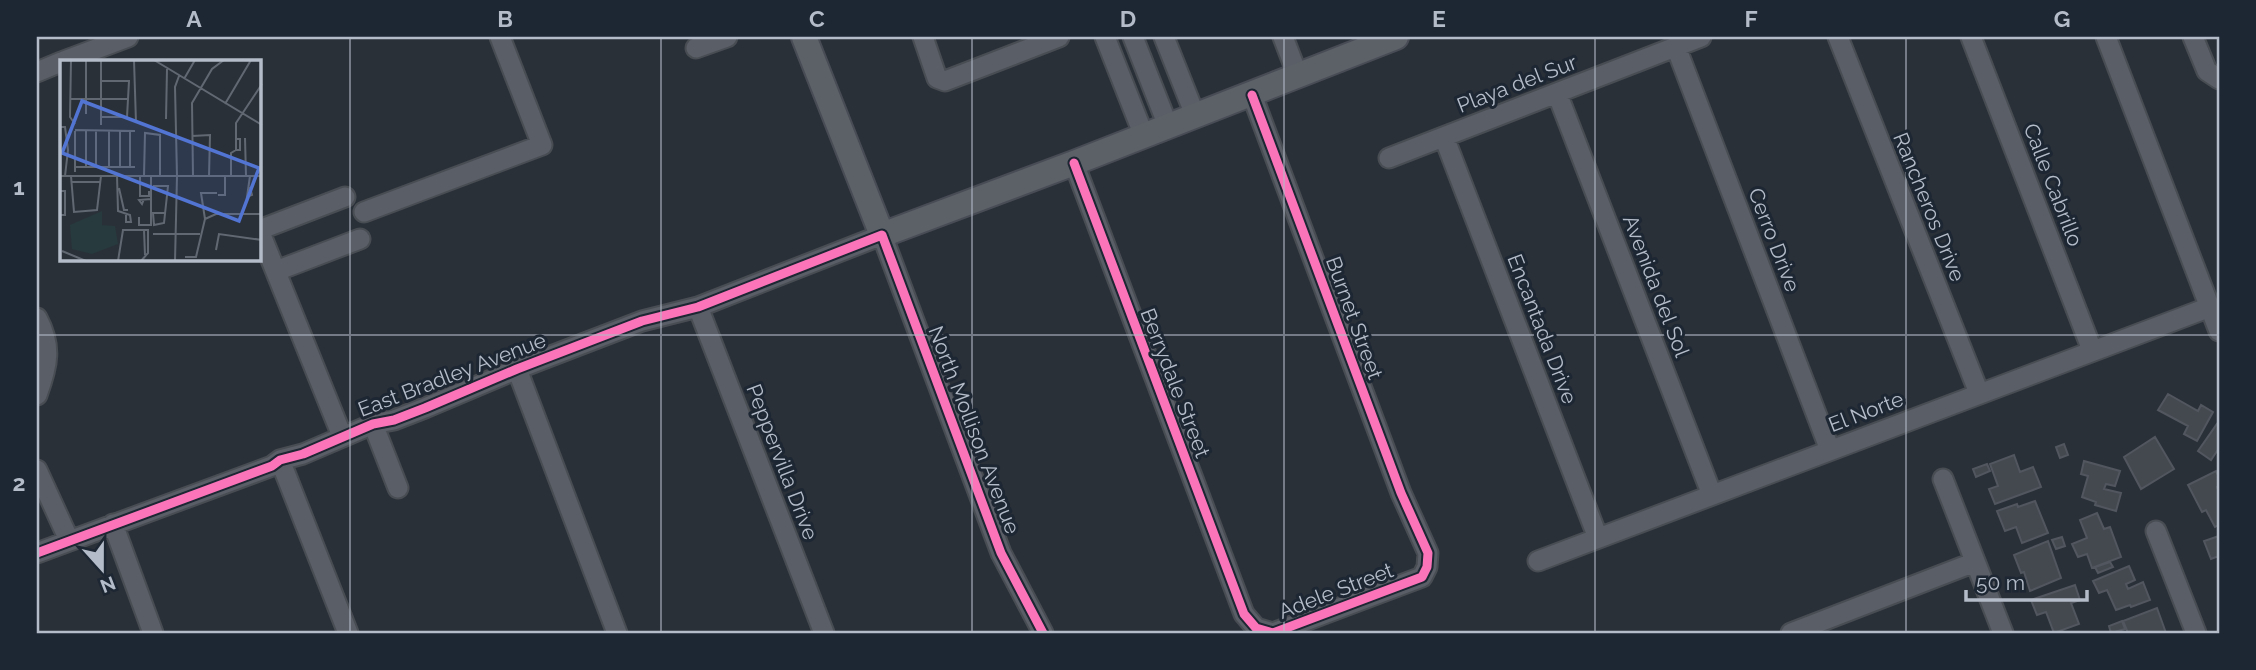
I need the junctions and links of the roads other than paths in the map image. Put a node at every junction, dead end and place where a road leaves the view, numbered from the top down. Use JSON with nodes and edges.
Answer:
{"nodes":[{"id":1,"x":128,"y":37,"type":"edge"},
{"id":2,"x":500,"y":37,"type":"edge"},
{"id":3,"x":727,"y":37,"type":"edge"},
{"id":4,"x":804,"y":37,"type":"edge"},
{"id":5,"x":923,"y":37,"type":"edge"},
{"id":6,"x":1059,"y":37,"type":"edge"},
{"id":7,"x":1105,"y":37,"type":"edge"},
{"id":8,"x":1133,"y":37,"type":"edge"},
{"id":9,"x":1164,"y":37,"type":"edge"},
{"id":10,"x":1283,"y":37,"type":"edge"},
{"id":11,"x":1396,"y":37,"type":"edge"},
{"id":12,"x":1701,"y":37,"type":"edge"},
{"id":13,"x":1838,"y":37,"type":"edge"},
{"id":14,"x":1971,"y":37,"type":"edge"},
{"id":15,"x":2106,"y":37,"type":"edge"},
{"id":16,"x":2193,"y":37,"type":"edge"},
{"id":17,"x":1676,"y":47,"type":"junction"},
{"id":18,"x":696,"y":48,"type":"dead end"},
{"id":19,"x":68,"y":60,"type":"edge"},
{"id":20,"x":60,"y":63,"type":"edge"},
{"id":21,"x":37,"y":72,"type":"edge"},
{"id":22,"x":1298,"y":76,"type":"junction"},
{"id":23,"x":2219,"y":79,"type":"edge"},
{"id":24,"x":1558,"y":93,"type":"junction"},
{"id":25,"x":1252,"y":94,"type":"junction"},
{"id":26,"x":1195,"y":115,"type":"junction"},
{"id":27,"x":1168,"y":126,"type":"junction"},
{"id":28,"x":1144,"y":136,"type":"junction"},
{"id":29,"x":1444,"y":137,"type":"junction"},
{"id":30,"x":1389,"y":158,"type":"dead end"},
{"id":31,"x":1074,"y":163,"type":"junction"},
{"id":32,"x":345,"y":197,"type":"dead end"},
{"id":33,"x":364,"y":212,"type":"dead end"},
{"id":34,"x":261,"y":229,"type":"edge"},
{"id":35,"x":261,"y":235,"type":"edge"},
{"id":36,"x":882,"y":235,"type":"junction"},
{"id":37,"x":360,"y":239,"type":"dead end"},
{"id":38,"x":276,"y":271,"type":"junction"},
{"id":39,"x":698,"y":307,"type":"junction"},
{"id":40,"x":2210,"y":307,"type":"junction"},
{"id":41,"x":37,"y":318,"type":"edge"},
{"id":42,"x":2219,"y":331,"type":"edge"},
{"id":43,"x":2092,"y":350,"type":"junction"},
{"id":44,"x":517,"y":369,"type":"junction"},
{"id":45,"x":1979,"y":393,"type":"junction"},
{"id":46,"x":37,"y":394,"type":"edge"},
{"id":47,"x":373,"y":424,"type":"junction"},
{"id":48,"x":342,"y":436,"type":"junction"},
{"id":49,"x":1830,"y":450,"type":"junction"},
{"id":50,"x":280,"y":460,"type":"junction"},
{"id":51,"x":37,"y":470,"type":"edge"},
{"id":52,"x":1943,"y":479,"type":"dead end"},
{"id":53,"x":398,"y":488,"type":"dead end"},
{"id":54,"x":1712,"y":495,"type":"junction"},
{"id":55,"x":113,"y":524,"type":"junction"},
{"id":56,"x":2156,"y":531,"type":"dead end"},
{"id":57,"x":1598,"y":538,"type":"junction"},
{"id":58,"x":69,"y":540,"type":"junction"},
{"id":59,"x":37,"y":552,"type":"edge"},
{"id":60,"x":1427,"y":553,"type":"joint"},
{"id":61,"x":1538,"y":561,"type":"dead end"},
{"id":62,"x":1975,"y":562,"type":"junction"},
{"id":63,"x":1244,"y":614,"type":"joint"},
{"id":64,"x":153,"y":633,"type":"edge"},
{"id":65,"x":348,"y":633,"type":"edge"},
{"id":66,"x":617,"y":633,"type":"edge"},
{"id":67,"x":824,"y":633,"type":"edge"},
{"id":68,"x":1043,"y":633,"type":"edge"},
{"id":69,"x":1791,"y":633,"type":"edge"},
{"id":70,"x":2003,"y":633,"type":"edge"},
{"id":71,"x":2196,"y":633,"type":"edge"}],
"edges":[{"from":1,"to":19,"type":"street"},
{"from":2,"to":33,"type":"street"},
{"from":3,"to":18,"type":"street"},
{"from":4,"to":36,"type":"main road","name":"North Mollison Avenue"},
{"from":5,"to":6,"type":"street"},
{"from":7,"to":28,"type":"street"},
{"from":8,"to":27,"type":"street"},
{"from":9,"to":26,"type":"street"},
{"from":10,"to":22,"type":"street"},
{"from":11,"to":22,"type":"main road","name":"East Bradley Avenue"},
{"from":12,"to":17,"type":"street","name":"Playa del Sur"},
{"from":13,"to":45,"type":"street","name":"Rancheros Drive"},
{"from":14,"to":43,"type":"street","name":"Calle Cabrillo"},
{"from":15,"to":40,"type":"street"},
{"from":16,"to":23,"type":"street"},
{"from":17,"to":24,"type":"street","name":"Playa del Sur"},
{"from":17,"to":49,"type":"street","name":"Cerro Drive"},
{"from":20,"to":21,"type":"street"},
{"from":22,"to":25,"type":"main road","name":"East Bradley Avenue"},
{"from":24,"to":29,"type":"street","name":"Playa del Sur"},
{"from":24,"to":54,"type":"street","name":"Avenida del Sol"},
{"from":25,"to":26,"type":"main road","name":"East Bradley Avenue"},
{"from":25,"to":60,"type":"street","name":"Burnet Street"},
{"from":26,"to":27,"type":"main road","name":"East Bradley Avenue"},
{"from":27,"to":28,"type":"main road","name":"East Bradley Avenue"},
{"from":28,"to":31,"type":"main road","name":"East Bradley Avenue"},
{"from":29,"to":30,"type":"street","name":"Playa del Sur"},
{"from":29,"to":57,"type":"street","name":"Encantada Drive"},
{"from":31,"to":36,"type":"main road","name":"East Bradley Avenue"},
{"from":31,"to":63,"type":"street","name":"Berrydale Street"},
{"from":32,"to":34,"type":"street"},
{"from":35,"to":38,"type":"street"},
{"from":36,"to":39,"type":"street","name":"East Bradley Avenue"},
{"from":36,"to":68,"type":"street","name":"North Mollison Avenue"},
{"from":37,"to":38,"type":"street"},
{"from":38,"to":48,"type":"street"},
{"from":39,"to":44,"type":"street","name":"East Bradley Avenue"},
{"from":39,"to":67,"type":"street","name":"Peppervilla Drive"},
{"from":40,"to":42,"type":"street"},
{"from":40,"to":43,"type":"street","name":"El Norte"},
{"from":41,"to":46,"type":"street"},
{"from":43,"to":45,"type":"street","name":"El Norte"},
{"from":44,"to":47,"type":"street","name":"East Bradley Avenue"},
{"from":44,"to":66,"type":"street"},
{"from":45,"to":49,"type":"street","name":"El Norte"},
{"from":47,"to":48,"type":"street","name":"East Bradley Avenue"},
{"from":47,"to":53,"type":"street"},
{"from":48,"to":50,"type":"street","name":"East Bradley Avenue"},
{"from":49,"to":54,"type":"street","name":"El Norte"},
{"from":50,"to":55,"type":"street","name":"East Bradley Avenue"},
{"from":50,"to":65,"type":"street"},
{"from":51,"to":58,"type":"street"},
{"from":52,"to":62,"type":"street"},
{"from":54,"to":57,"type":"street","name":"El Norte"},
{"from":55,"to":58,"type":"street","name":"East Bradley Avenue"},
{"from":55,"to":64,"type":"street"},
{"from":56,"to":71,"type":"street"},
{"from":57,"to":61,"type":"street","name":"El Norte"},
{"from":58,"to":59,"type":"street","name":"East Bradley Avenue"},
{"from":60,"to":63,"type":"street","name":"Adele Street"},
{"from":62,"to":69,"type":"street"},
{"from":62,"to":70,"type":"street"}]}
